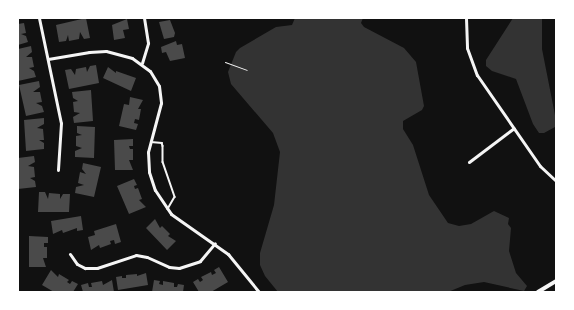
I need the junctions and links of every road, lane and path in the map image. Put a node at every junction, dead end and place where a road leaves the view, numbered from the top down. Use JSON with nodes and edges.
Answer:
{"nodes":[{"id":1,"x":39,"y":18,"type":"edge"},
{"id":2,"x":144,"y":18,"type":"edge"},
{"id":3,"x":466,"y":18,"type":"edge"},
{"id":4,"x":48,"y":60,"type":"junction"},
{"id":5,"x":225,"y":62,"type":"dead end"},
{"id":6,"x":142,"y":63,"type":"junction"},
{"id":7,"x":247,"y":70,"type":"dead end"},
{"id":8,"x":514,"y":128,"type":"junction"},
{"id":9,"x":149,"y":142,"type":"junction"},
{"id":10,"x":469,"y":162,"type":"dead end"},
{"id":11,"x":58,"y":170,"type":"dead end"},
{"id":12,"x":556,"y":181,"type":"edge"},
{"id":13,"x":167,"y":210,"type":"junction"},
{"id":14,"x":215,"y":243,"type":"junction"},
{"id":15,"x":70,"y":254,"type":"dead end"},
{"id":16,"x":556,"y":282,"type":"edge"},
{"id":17,"x":259,"y":292,"type":"edge"},
{"id":18,"x":538,"y":292,"type":"edge"}],
"edges":[{"from":1,"to":4,"type":"street"},
{"from":2,"to":6,"type":"street"},
{"from":3,"to":8,"type":"street"},
{"from":4,"to":6,"type":"street"},
{"from":4,"to":11,"type":"street"},
{"from":5,"to":7,"type":"path"},
{"from":6,"to":9,"type":"street"},
{"from":8,"to":10,"type":"street"},
{"from":8,"to":12,"type":"street"},
{"from":9,"to":13,"type":"street"},
{"from":9,"to":13,"type":"lane"},
{"from":13,"to":14,"type":"street"},
{"from":14,"to":15,"type":"street"},
{"from":14,"to":17,"type":"street"},
{"from":16,"to":18,"type":"street"}]}
